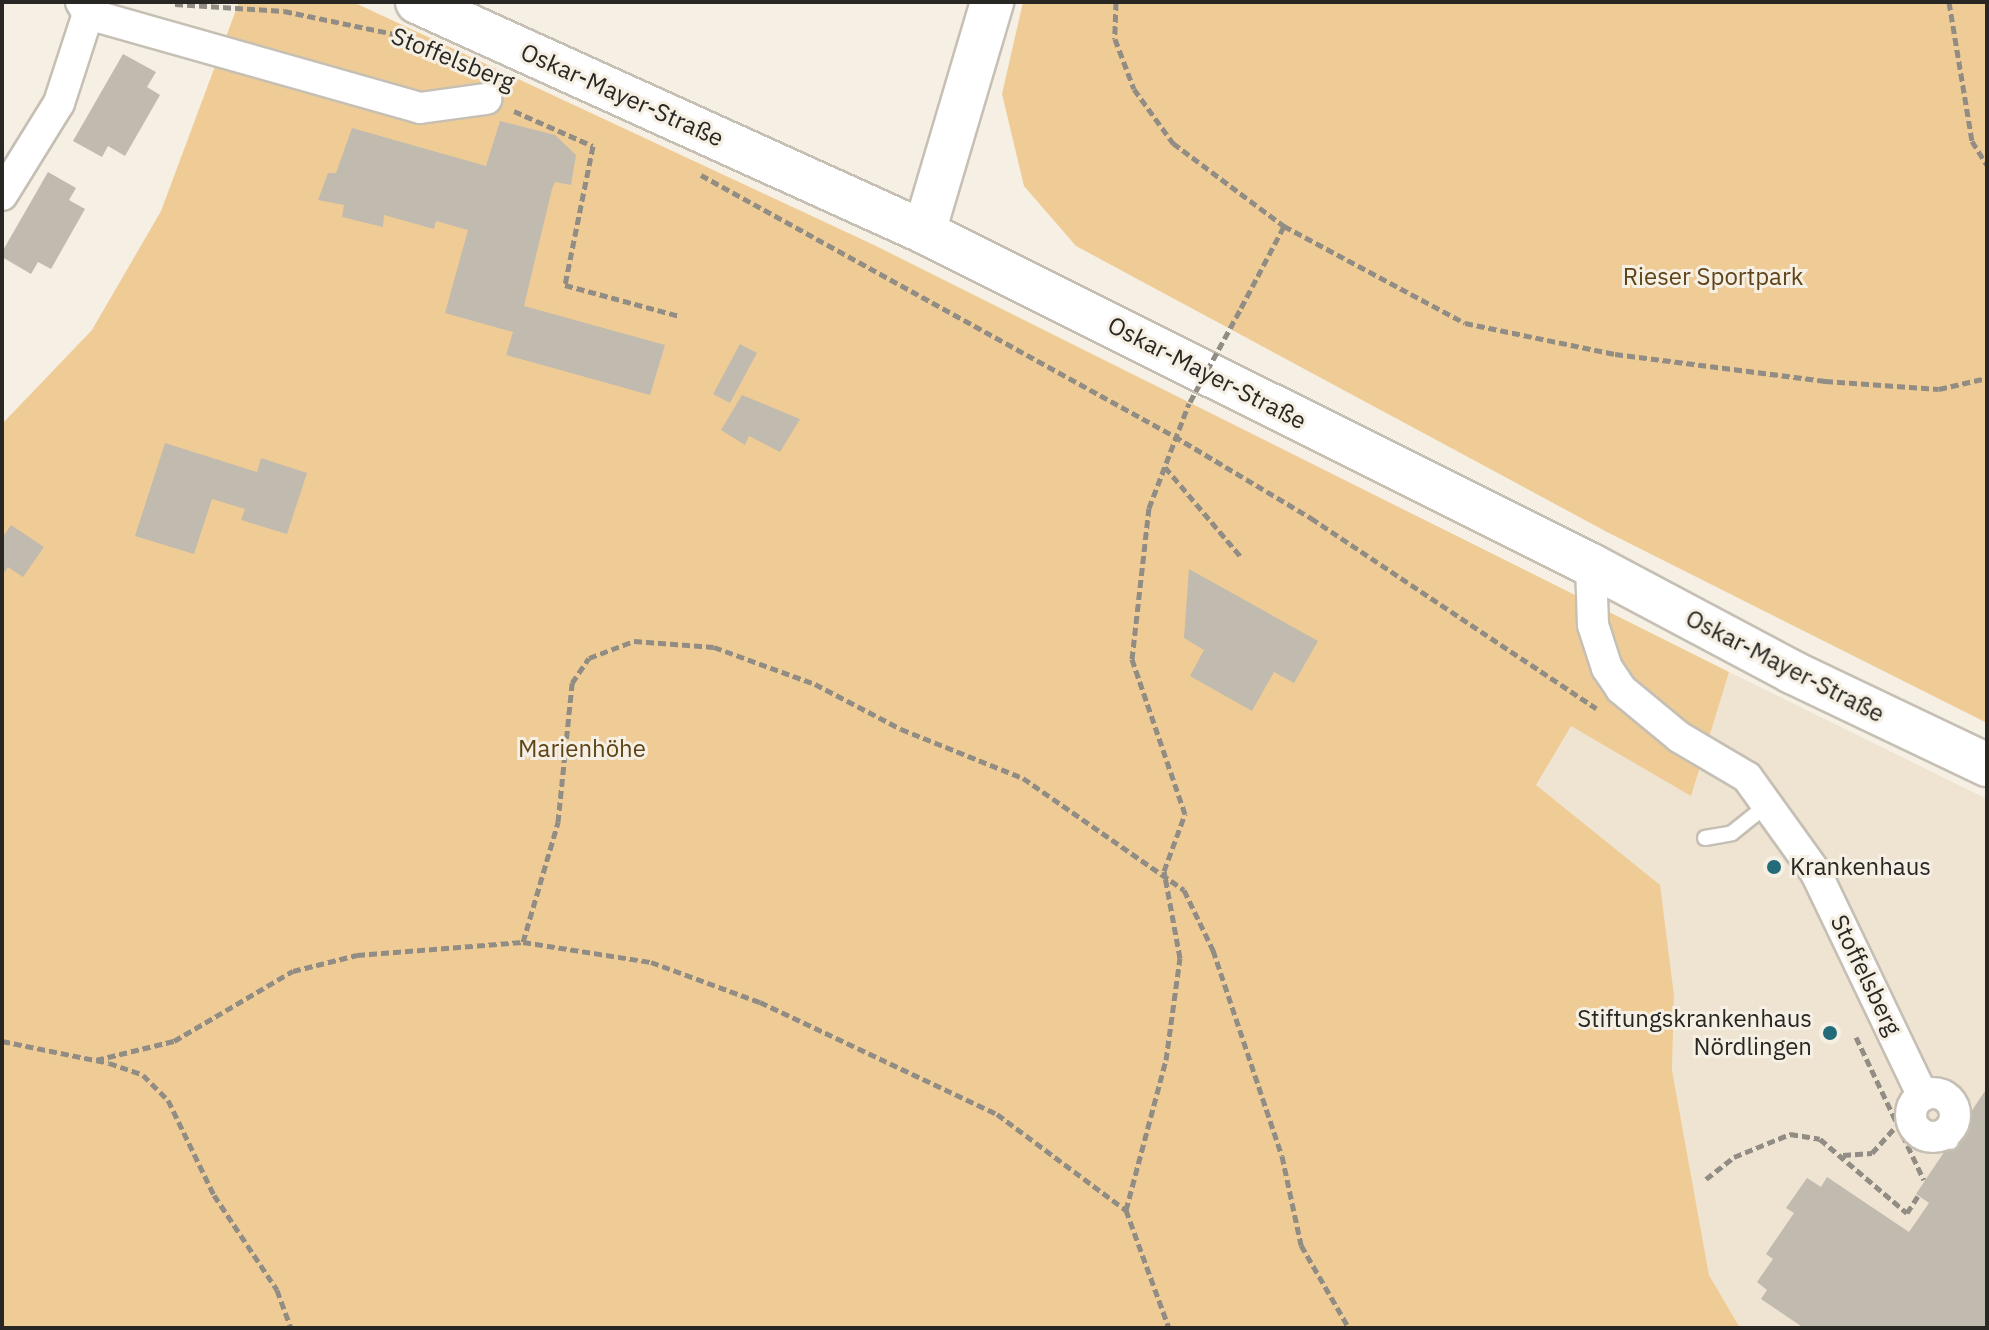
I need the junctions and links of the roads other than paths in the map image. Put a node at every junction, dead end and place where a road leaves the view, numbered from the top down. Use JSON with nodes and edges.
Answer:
{"nodes":[{"id":1,"x":992,"y":2,"type":"edge"},
{"id":2,"x":84,"y":8,"type":"edge"},
{"id":3,"x":414,"y":21,"type":"edge"},
{"id":4,"x":486,"y":99,"type":"road end"},
{"id":5,"x":2,"y":195,"type":"edge"},
{"id":6,"x":924,"y":232,"type":"junction"},
{"id":7,"x":1591,"y":565,"type":"junction"},
{"id":8,"x":1987,"y":765,"type":"edge"},
{"id":9,"x":1767,"y":805,"type":"junction"},
{"id":10,"x":1705,"y":838,"type":"dead end"},
{"id":11,"x":1948,"y":1138,"type":"dead end"}],
"edges":[{"from":1,"to":6,"type":"main road"},
{"from":2,"to":4,"type":"street","name":"Stoffelsberg"},
{"from":2,"to":5,"type":"street"},
{"from":3,"to":6,"type":"main road","name":"Oskar-Mayer-Straße"},
{"from":6,"to":7,"type":"main road","name":"Oskar-Mayer-Straße"},
{"from":7,"to":8,"type":"main road","name":"Oskar-Mayer-Straße"},
{"from":7,"to":9,"type":"street","name":"Stoffelsberg"},
{"from":9,"to":10,"type":"lane"},
{"from":9,"to":11,"type":"street","name":"Stoffelsberg"}]}
